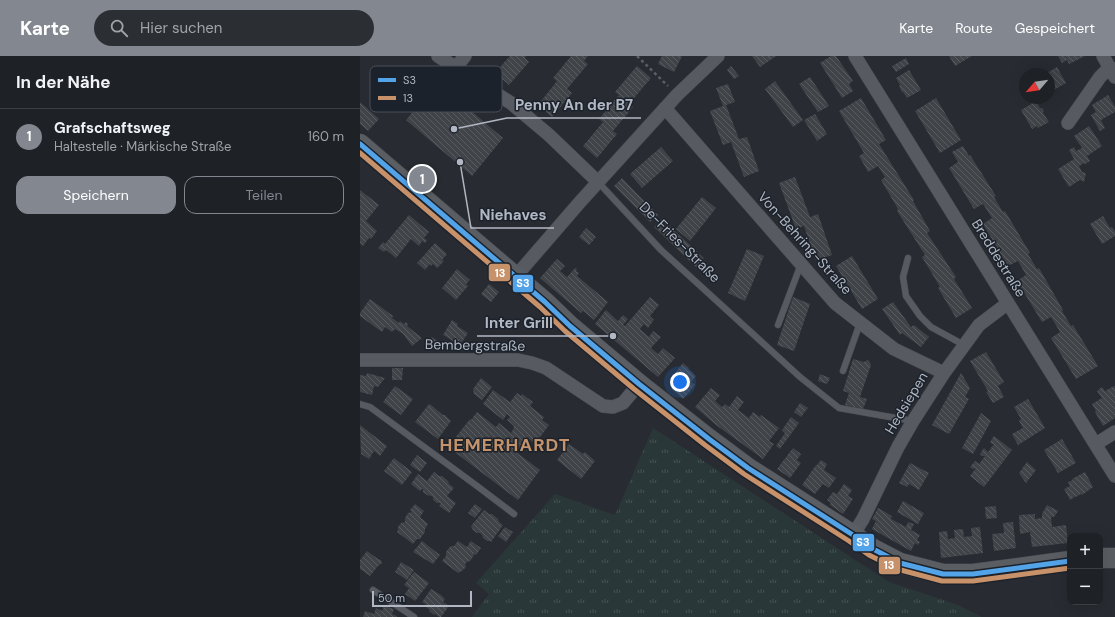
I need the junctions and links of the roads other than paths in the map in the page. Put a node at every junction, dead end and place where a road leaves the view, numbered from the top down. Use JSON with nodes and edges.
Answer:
{"nodes":[{"id":1,"x":438,"y":56,"type":"edge"},
{"id":2,"x":465,"y":56,"type":"edge"},
{"id":3,"x":718,"y":56,"type":"edge"},
{"id":4,"x":856,"y":56,"type":"edge"},
{"id":5,"x":454,"y":66,"type":"edge"},
{"id":6,"x":457,"y":66,"type":"edge"},
{"id":7,"x":1109,"y":66,"type":"edge"},
{"id":8,"x":502,"y":97,"type":"edge"},
{"id":9,"x":665,"y":108,"type":"junction"},
{"id":10,"x":1068,"y":123,"type":"dead end"},
{"id":11,"x":360,"y":144,"type":"edge"},
{"id":12,"x":598,"y":182,"type":"junction"},
{"id":13,"x":908,"y":258,"type":"dead end"},
{"id":14,"x":801,"y":264,"type":"junction"},
{"id":15,"x":516,"y":276,"type":"junction"},
{"id":16,"x":1008,"y":303,"type":"junction"},
{"id":17,"x":860,"y":323,"type":"junction"},
{"id":18,"x":778,"y":325,"type":"dead end"},
{"id":19,"x":964,"y":345,"type":"junction"},
{"id":20,"x":360,"y":360,"type":"edge"},
{"id":21,"x":842,"y":371,"type":"dead end"},
{"id":22,"x":944,"y":373,"type":"junction"},
{"id":23,"x":639,"y":384,"type":"junction"},
{"id":24,"x":360,"y":404,"type":"edge"},
{"id":25,"x":913,"y":421,"type":"junction"},
{"id":26,"x":1115,"y":432,"type":"edge"},
{"id":27,"x":1096,"y":444,"type":"junction"},
{"id":28,"x":1115,"y":476,"type":"edge"},
{"id":29,"x":514,"y":514,"type":"dead end"},
{"id":30,"x":853,"y":535,"type":"junction"},
{"id":31,"x":1103,"y":558,"type":"edge"},
{"id":32,"x":1115,"y":558,"type":"edge"},
{"id":33,"x":1067,"y":561,"type":"edge"},
{"id":34,"x":373,"y":590,"type":"dead end"},
{"id":35,"x":414,"y":617,"type":"edge"}],
"edges":[{"from":1,"to":5,"type":"street","name":"De-Fries-Straße"},
{"from":2,"to":6,"type":"street"},
{"from":3,"to":9,"type":"street"},
{"from":4,"to":16,"type":"street","name":"Breddestraße"},
{"from":7,"to":10,"type":"street"},
{"from":8,"to":12,"type":"street","name":"De-Fries-Straße"},
{"from":9,"to":12,"type":"street"},
{"from":9,"to":14,"type":"street","name":"Von-Behring-Straße"},
{"from":11,"to":15,"type":"main road"},
{"from":12,"to":15,"type":"street"},
{"from":12,"to":25,"type":"lane","name":"De-Fries-Straße"},
{"from":13,"to":19,"type":"lane"},
{"from":14,"to":17,"type":"street","name":"Von-Behring-Straße"},
{"from":14,"to":18,"type":"lane"},
{"from":15,"to":23,"type":"main road"},
{"from":16,"to":19,"type":"street","name":"Hedsiepen"},
{"from":16,"to":27,"type":"street","name":"Breddestraße"},
{"from":17,"to":21,"type":"lane"},
{"from":17,"to":22,"type":"street","name":"Von-Behring-Straße"},
{"from":19,"to":22,"type":"street","name":"Hedsiepen"},
{"from":20,"to":23,"type":"street","name":"Bembergstraße"},
{"from":22,"to":25,"type":"street","name":"Hedsiepen"},
{"from":23,"to":30,"type":"main road"},
{"from":24,"to":29,"type":"lane"},
{"from":25,"to":30,"type":"street","name":"Hedsiepen"},
{"from":26,"to":27,"type":"street"},
{"from":27,"to":28,"type":"street","name":"Breddestraße"},
{"from":30,"to":33,"type":"main road"},
{"from":31,"to":32,"type":"main road"},
{"from":34,"to":35,"type":"lane"}]}
